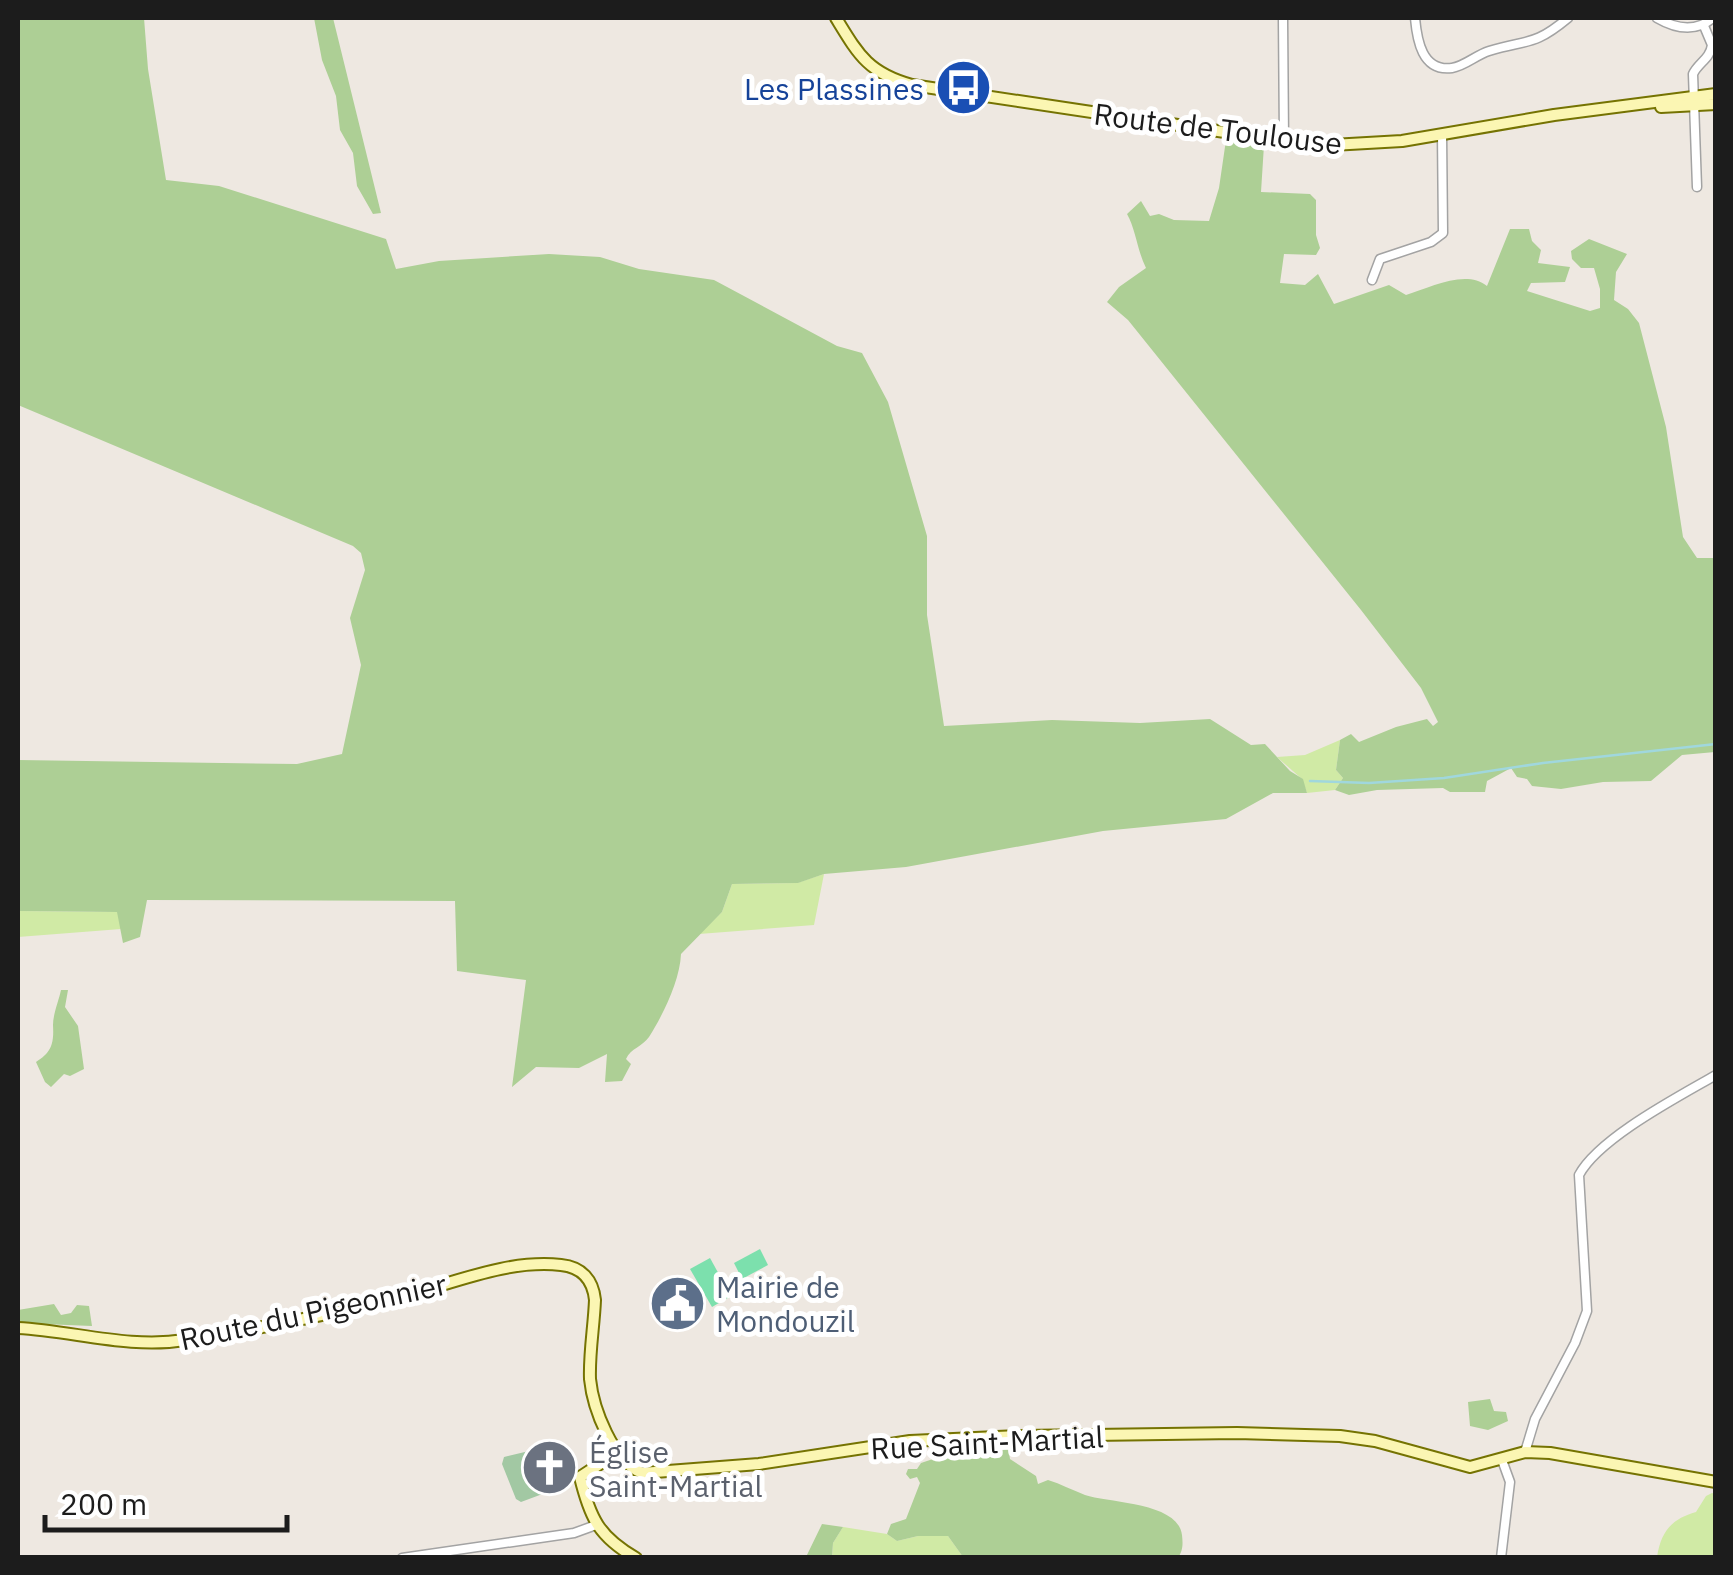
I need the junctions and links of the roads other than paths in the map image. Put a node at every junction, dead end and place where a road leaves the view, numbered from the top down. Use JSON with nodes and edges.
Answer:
{"nodes":[{"id":1,"x":836,"y":18,"type":"edge"},
{"id":2,"x":1282,"y":18,"type":"edge"},
{"id":3,"x":1415,"y":18,"type":"edge"},
{"id":4,"x":1568,"y":18,"type":"edge"},
{"id":5,"x":1657,"y":18,"type":"edge"},
{"id":6,"x":1713,"y":18,"type":"edge"},
{"id":7,"x":1704,"y":26,"type":"junction"},
{"id":8,"x":1716,"y":94,"type":"edge"},
{"id":9,"x":1694,"y":102,"type":"junction"},
{"id":10,"x":1716,"y":104,"type":"edge"},
{"id":11,"x":1442,"y":134,"type":"junction"},
{"id":12,"x":1284,"y":141,"type":"junction"},
{"id":13,"x":1697,"y":188,"type":"dead end"},
{"id":14,"x":1372,"y":280,"type":"dead end"},
{"id":15,"x":1716,"y":1075,"type":"edge"},
{"id":16,"x":18,"y":1328,"type":"edge"},
{"id":17,"x":618,"y":1452,"type":"junction"},
{"id":18,"x":1525,"y":1452,"type":"junction"},
{"id":19,"x":1502,"y":1460,"type":"junction"},
{"id":20,"x":1716,"y":1482,"type":"edge"},
{"id":21,"x":598,"y":1528,"type":"junction"},
{"id":22,"x":402,"y":1558,"type":"edge"},
{"id":23,"x":636,"y":1558,"type":"edge"},
{"id":24,"x":1501,"y":1558,"type":"edge"}],
"edges":[{"from":1,"to":12,"type":"street","name":"Route de Toulouse"},
{"from":2,"to":12,"type":"street"},
{"from":3,"to":4,"type":"street"},
{"from":5,"to":7,"type":"street"},
{"from":6,"to":7,"type":"street"},
{"from":7,"to":9,"type":"street"},
{"from":8,"to":9,"type":"street","name":"Route de Toulouse"},
{"from":9,"to":10,"type":"street","name":"Route de Toulouse"},
{"from":9,"to":11,"type":"street","name":"Route de Toulouse"},
{"from":9,"to":13,"type":"street"},
{"from":11,"to":12,"type":"street","name":"Route de Toulouse"},
{"from":11,"to":14,"type":"street"},
{"from":15,"to":18,"type":"street"},
{"from":16,"to":17,"type":"street","name":"Route du Pigeonnier"},
{"from":17,"to":19,"type":"street","name":"Rue Saint-Martial"},
{"from":17,"to":21,"type":"street"},
{"from":18,"to":19,"type":"street","name":"Rue Saint-Martial"},
{"from":18,"to":20,"type":"street"},
{"from":19,"to":24,"type":"street"},
{"from":21,"to":22,"type":"street"},
{"from":21,"to":23,"type":"street"}]}
